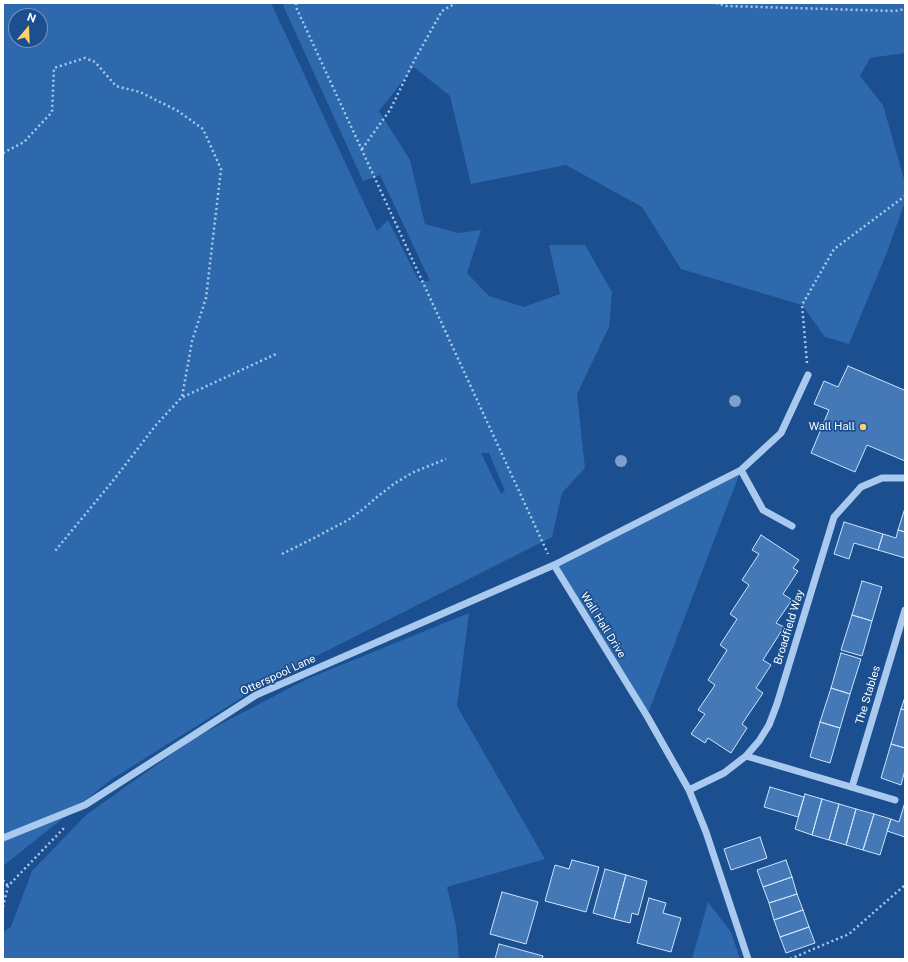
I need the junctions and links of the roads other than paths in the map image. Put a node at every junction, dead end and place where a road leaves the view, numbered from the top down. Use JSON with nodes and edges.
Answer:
{"nodes":[{"id":1,"x":808,"y":375,"type":"road end"},
{"id":2,"x":741,"y":470,"type":"junction"},
{"id":3,"x":905,"y":478,"type":"edge"},
{"id":4,"x":792,"y":526,"type":"dead end"},
{"id":5,"x":554,"y":565,"type":"junction"},
{"id":6,"x":905,"y":610,"type":"edge"},
{"id":7,"x":746,"y":756,"type":"junction"},
{"id":8,"x":852,"y":787,"type":"junction"},
{"id":9,"x":689,"y":790,"type":"junction"},
{"id":10,"x":895,"y":800,"type":"dead end"},
{"id":11,"x":3,"y":838,"type":"edge"},
{"id":12,"x":748,"y":959,"type":"edge"}],
"edges":[{"from":1,"to":2,"type":"street"},
{"from":2,"to":4,"type":"street"},
{"from":2,"to":5,"type":"street"},
{"from":3,"to":7,"type":"street","name":"Broadfield Way"},
{"from":5,"to":9,"type":"street","name":"Wall Hall Drive"},
{"from":5,"to":11,"type":"street","name":"Otterspool Lane"},
{"from":6,"to":8,"type":"street","name":"The Stables"},
{"from":7,"to":8,"type":"street"},
{"from":7,"to":9,"type":"street","name":"Broadfield Way"},
{"from":8,"to":10,"type":"street"},
{"from":9,"to":12,"type":"street","name":"Wall Hall Drive"}]}
